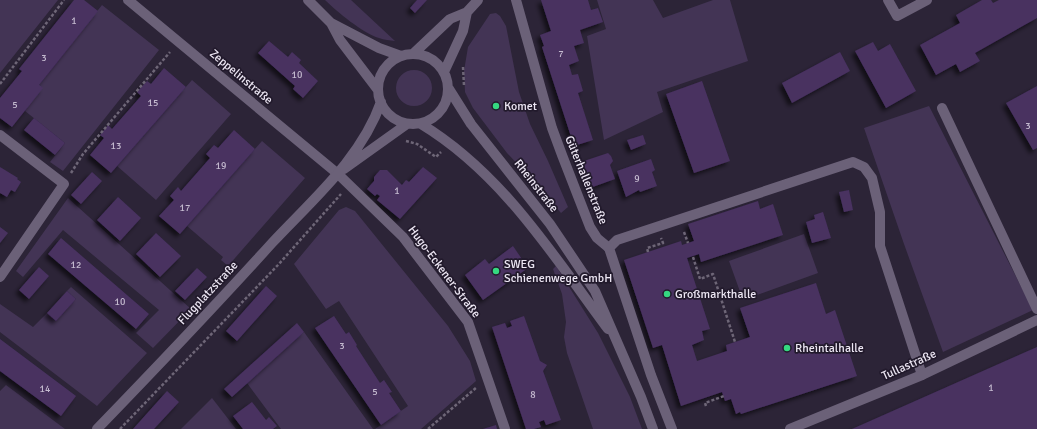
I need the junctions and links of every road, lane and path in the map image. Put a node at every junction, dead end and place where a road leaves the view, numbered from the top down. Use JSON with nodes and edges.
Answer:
{"nodes":[{"id":1,"x":64,"y":0,"type":"edge"},
{"id":2,"x":128,"y":0,"type":"edge"},
{"id":3,"x":308,"y":0,"type":"edge"},
{"id":4,"x":478,"y":0,"type":"edge"},
{"id":5,"x":516,"y":0,"type":"edge"},
{"id":6,"x":888,"y":0,"type":"edge"},
{"id":7,"x":927,"y":0,"type":"edge"},
{"id":8,"x":467,"y":12,"type":"junction"},
{"id":9,"x":332,"y":23,"type":"junction"},
{"id":10,"x":178,"y":43,"type":"junction"},
{"id":11,"x":457,"y":45,"type":"junction"},
{"id":12,"x":413,"y":54,"type":"junction"},
{"id":13,"x":401,"y":56,"type":"junction"},
{"id":14,"x":444,"y":72,"type":"junction"},
{"id":15,"x":0,"y":84,"type":"edge"},
{"id":16,"x":449,"y":89,"type":"junction"},
{"id":17,"x":464,"y":89,"type":"dead end"},
{"id":18,"x":378,"y":90,"type":"junction"},
{"id":19,"x":381,"y":102,"type":"junction"},
{"id":20,"x":942,"y":108,"type":"dead end"},
{"id":21,"x":407,"y":124,"type":"junction"},
{"id":22,"x":421,"y":124,"type":"junction"},
{"id":23,"x":0,"y":135,"type":"edge"},
{"id":24,"x":380,"y":143,"type":"junction"},
{"id":25,"x":450,"y":145,"type":"junction"},
{"id":26,"x":338,"y":174,"type":"junction"},
{"id":27,"x":64,"y":184,"type":"junction"},
{"id":28,"x":349,"y":184,"type":"junction"},
{"id":29,"x":662,"y":243,"type":"dead end"},
{"id":30,"x":609,"y":248,"type":"junction"},
{"id":31,"x":648,"y":252,"type":"dead end"},
{"id":32,"x":692,"y":256,"type":"dead end"},
{"id":33,"x":0,"y":277,"type":"edge"},
{"id":34,"x":1037,"y":309,"type":"edge"},
{"id":35,"x":1037,"y":320,"type":"edge"},
{"id":36,"x":735,"y":342,"type":"dead end"},
{"id":37,"x":619,"y":344,"type":"junction"},
{"id":38,"x":922,"y":375,"type":"junction"},
{"id":39,"x":488,"y":378,"type":"junction"},
{"id":40,"x":724,"y":396,"type":"dead end"},
{"id":41,"x":706,"y":406,"type":"dead end"},
{"id":42,"x":97,"y":429,"type":"edge"},
{"id":43,"x":120,"y":429,"type":"edge"},
{"id":44,"x":428,"y":429,"type":"edge"},
{"id":45,"x":505,"y":429,"type":"edge"},
{"id":46,"x":653,"y":429,"type":"edge"},
{"id":47,"x":672,"y":429,"type":"edge"},
{"id":48,"x":790,"y":429,"type":"edge"}],
"edges":[{"from":1,"to":15,"type":"path"},
{"from":2,"to":10,"type":"street","name":"Zeppelinstraße"},
{"from":3,"to":9,"type":"street"},
{"from":4,"to":8,"type":"street"},
{"from":5,"to":30,"type":"street","name":"Güterhallenstraße"},
{"from":6,"to":7,"type":"street"},
{"from":8,"to":11,"type":"street"},
{"from":8,"to":12,"type":"street"},
{"from":9,"to":13,"type":"street"},
{"from":9,"to":18,"type":"street"},
{"from":10,"to":26,"type":"street","name":"Zeppelinstraße"},
{"from":10,"to":27,"type":"path"},
{"from":11,"to":14,"type":"street"},
{"from":11,"to":17,"type":"path"},
{"from":12,"to":13,"type":"street"},
{"from":12,"to":14,"type":"street"},
{"from":13,"to":18,"type":"street"},
{"from":14,"to":16,"type":"street"},
{"from":16,"to":22,"type":"street"},
{"from":16,"to":37,"type":"street","name":"Rheinstraße"},
{"from":18,"to":19,"type":"street"},
{"from":19,"to":21,"type":"street"},
{"from":19,"to":26,"type":"street","name":"Flugplatzstraße"},
{"from":20,"to":34,"type":"street"},
{"from":21,"to":22,"type":"street"},
{"from":21,"to":24,"type":"street","name":"Flugplatzstraße"},
{"from":22,"to":25,"type":"street","name":"Rheinstraße"},
{"from":23,"to":27,"type":"street"},
{"from":24,"to":25,"type":"path"},
{"from":24,"to":26,"type":"street","name":"Flugplatzstraße"},
{"from":25,"to":37,"type":"street","name":"Rheinstraße"},
{"from":26,"to":28,"type":"street","name":"Hugo-Eckener-Straße"},
{"from":26,"to":42,"type":"street","name":"Flugplatzstraße"},
{"from":27,"to":33,"type":"street"},
{"from":28,"to":39,"type":"street","name":"Hugo-Eckener-Straße"},
{"from":28,"to":43,"type":"path"},
{"from":29,"to":31,"type":"path"},
{"from":30,"to":38,"type":"street"},
{"from":30,"to":47,"type":"street","name":"Güterhallenstraße"},
{"from":32,"to":36,"type":"path"},
{"from":35,"to":38,"type":"street","name":"Tullastraße"},
{"from":37,"to":46,"type":"street","name":"Rheinstraße"},
{"from":38,"to":48,"type":"street","name":"Tullastraße"},
{"from":39,"to":44,"type":"path"},
{"from":39,"to":45,"type":"street","name":"Hugo-Eckener-Straße"},
{"from":40,"to":41,"type":"path"}]}
